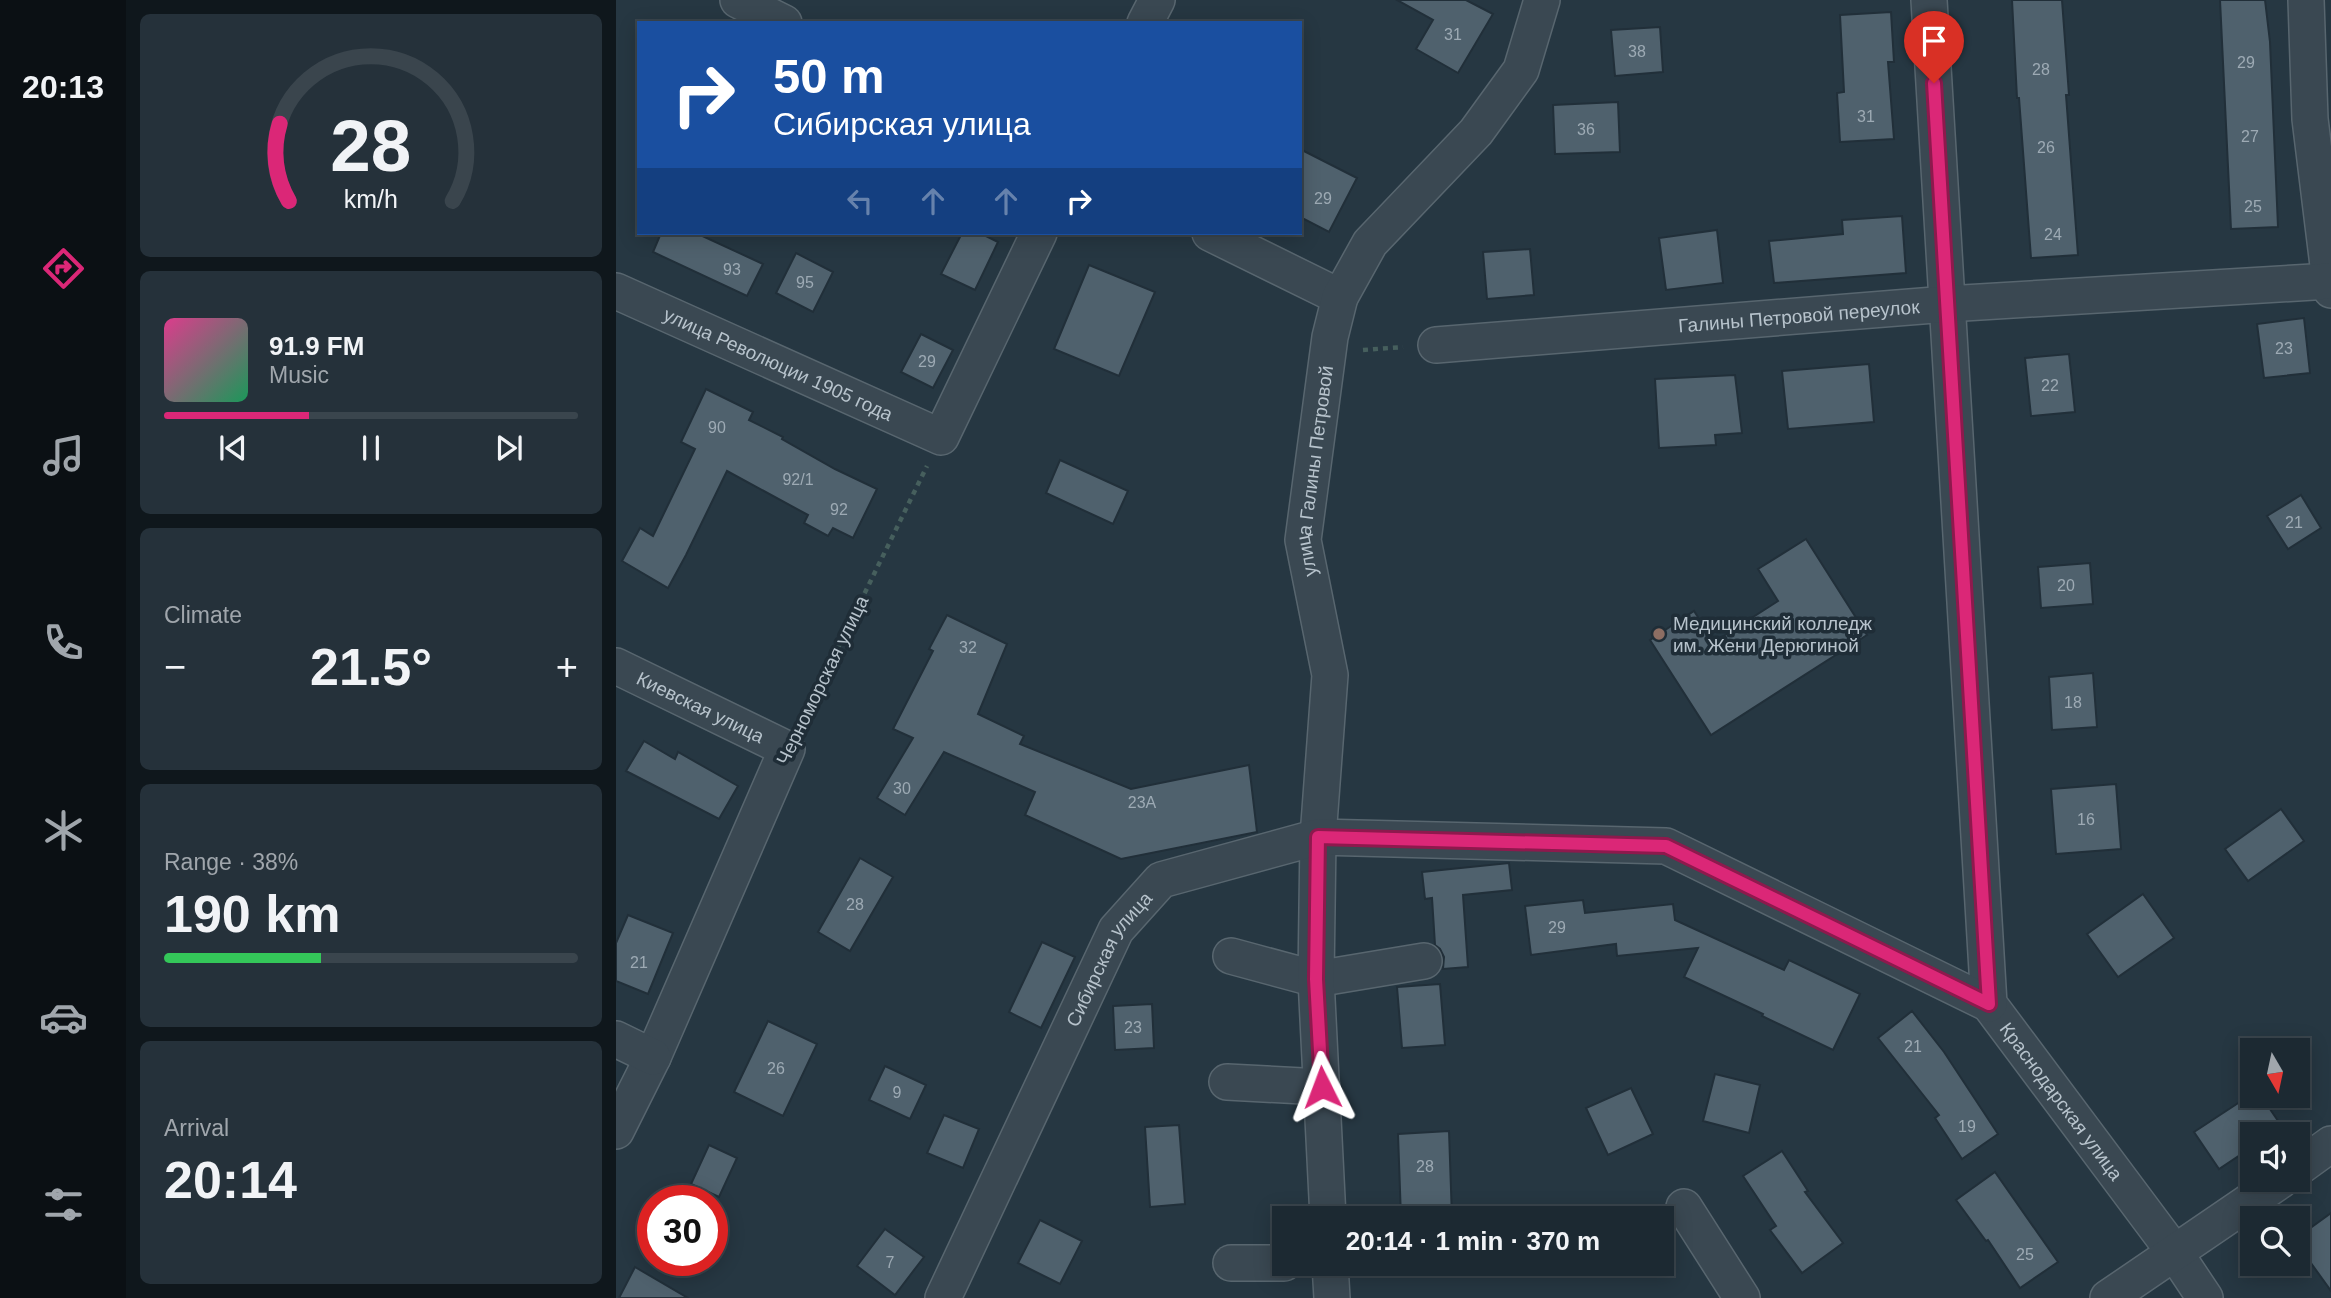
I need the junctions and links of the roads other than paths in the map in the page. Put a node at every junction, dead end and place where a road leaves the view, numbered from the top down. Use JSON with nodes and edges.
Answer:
{"nodes":[{"id":1,"x":738,"y":0,"type":"edge"},
{"id":2,"x":1157,"y":0,"type":"edge"},
{"id":3,"x":1542,"y":0,"type":"edge"},
{"id":4,"x":1929,"y":0,"type":"edge"},
{"id":5,"x":2306,"y":0,"type":"edge"},
{"id":6,"x":780,"y":21,"type":"edge"},
{"id":7,"x":1146,"y":21,"type":"edge"},
{"id":8,"x":1038,"y":235,"type":"edge"},
{"id":9,"x":1214,"y":235,"type":"edge"},
{"id":10,"x":2330,"y":285,"type":"edge"},
{"id":11,"x":616,"y":290,"type":"edge"},
{"id":12,"x":1340,"y":298,"type":"junction"},
{"id":13,"x":1947,"y":304,"type":"junction"},
{"id":14,"x":1436,"y":345,"type":"road end"},
{"id":15,"x":616,"y":666,"type":"edge"},
{"id":16,"x":788,"y":749,"type":"joint"},
{"id":17,"x":1318,"y":837,"type":"junction"},
{"id":18,"x":1231,"y":956,"type":"dead end"},
{"id":19,"x":1424,"y":961,"type":"dead end"},
{"id":20,"x":1316,"y":979,"type":"junction"},
{"id":21,"x":1989,"y":1004,"type":"junction"},
{"id":22,"x":616,"y":1039,"type":"edge"},
{"id":23,"x":653,"y":1057,"type":"junction"},
{"id":24,"x":1227,"y":1082,"type":"dead end"},
{"id":25,"x":1322,"y":1087,"type":"junction"},
{"id":26,"x":616,"y":1131,"type":"edge"},
{"id":27,"x":2331,"y":1144,"type":"edge"},
{"id":28,"x":2310,"y":1159,"type":"edge"},
{"id":29,"x":2264,"y":1192,"type":"edge"},
{"id":30,"x":1327,"y":1206,"type":"edge"},
{"id":31,"x":1684,"y":1207,"type":"dead end"},
{"id":32,"x":2175,"y":1253,"type":"junction"},
{"id":33,"x":1231,"y":1263,"type":"dead end"},
{"id":34,"x":1272,"y":1263,"type":"edge"},
{"id":35,"x":1331,"y":1276,"type":"edge"},
{"id":36,"x":943,"y":1298,"type":"edge"},
{"id":37,"x":1332,"y":1298,"type":"edge"},
{"id":38,"x":1742,"y":1298,"type":"edge"},
{"id":39,"x":2108,"y":1298,"type":"edge"},
{"id":40,"x":2205,"y":1298,"type":"edge"}],
"edges":[{"from":1,"to":6,"type":"street"},
{"from":2,"to":7,"type":"street"},
{"from":3,"to":12,"type":"street","name":"улица Галины Петровой"},
{"from":4,"to":13,"type":"street","name":"Краснодарская улица"},
{"from":5,"to":10,"type":"street"},
{"from":8,"to":11,"type":"street","name":"улица Революции 1905 года"},
{"from":9,"to":12,"type":"street"},
{"from":10,"to":13,"type":"street","name":"Галины Петровой переулок"},
{"from":12,"to":17,"type":"street","name":"улица Галины Петровой"},
{"from":13,"to":14,"type":"street","name":"Галины Петровой переулок"},
{"from":13,"to":21,"type":"street","name":"Краснодарская улица"},
{"from":15,"to":16,"type":"street","name":"Киевская улица"},
{"from":16,"to":23,"type":"street","name":"Черноморская улица"},
{"from":17,"to":20,"type":"street","name":"улица Галины Петровой"},
{"from":17,"to":21,"type":"street","name":"Сибирская улица"},
{"from":17,"to":36,"type":"street","name":"Сибирская улица"},
{"from":18,"to":20,"type":"street"},
{"from":19,"to":20,"type":"street"},
{"from":20,"to":25,"type":"street","name":"улица Галины Петровой"},
{"from":21,"to":32,"type":"street","name":"Краснодарская улица"},
{"from":22,"to":23,"type":"street"},
{"from":23,"to":26,"type":"street","name":"Черноморская улица"},
{"from":24,"to":25,"type":"street"},
{"from":25,"to":30,"type":"street","name":"улица Галины Петровой"},
{"from":27,"to":28,"type":"street"},
{"from":29,"to":32,"type":"street"},
{"from":31,"to":38,"type":"street"},
{"from":32,"to":39,"type":"street"},
{"from":32,"to":40,"type":"street","name":"Краснодарская улица"},
{"from":33,"to":34,"type":"street"},
{"from":35,"to":37,"type":"street"}]}
